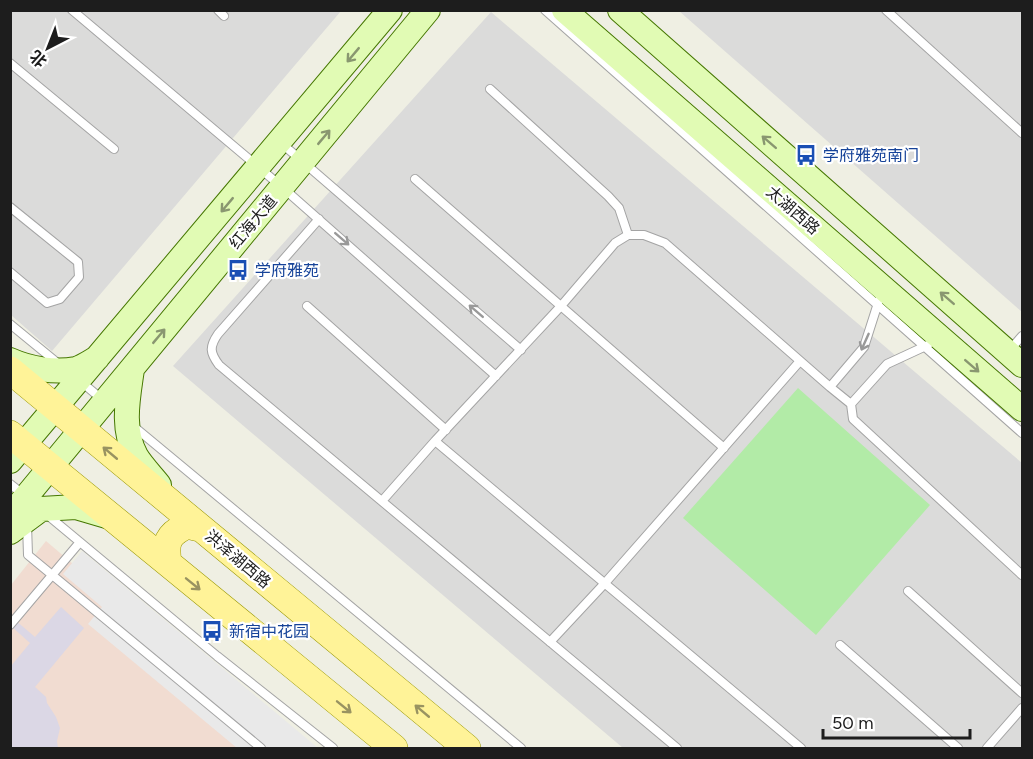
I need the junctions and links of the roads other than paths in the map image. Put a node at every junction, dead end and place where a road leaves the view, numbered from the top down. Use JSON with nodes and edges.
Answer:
{"nodes":[{"id":1,"x":72,"y":10,"type":"edge"},
{"id":2,"x":390,"y":10,"type":"edge"},
{"id":3,"x":428,"y":10,"type":"edge"},
{"id":4,"x":545,"y":10,"type":"edge"},
{"id":5,"x":564,"y":10,"type":"edge"},
{"id":6,"x":620,"y":10,"type":"edge"},
{"id":7,"x":886,"y":10,"type":"edge"},
{"id":8,"x":10,"y":63,"type":"edge"},
{"id":9,"x":490,"y":89,"type":"dead end"},
{"id":10,"x":1023,"y":133,"type":"edge"},
{"id":11,"x":280,"y":142,"type":"junction"},
{"id":12,"x":114,"y":149,"type":"dead end"},
{"id":13,"x":303,"y":162,"type":"junction"},
{"id":14,"x":259,"y":167,"type":"junction"},
{"id":15,"x":415,"y":179,"type":"dead end"},
{"id":16,"x":282,"y":187,"type":"junction"},
{"id":17,"x":10,"y":207,"type":"edge"},
{"id":18,"x":319,"y":219,"type":"junction"},
{"id":19,"x":628,"y":235,"type":"junction"},
{"id":20,"x":10,"y":272,"type":"edge"},
{"id":21,"x":880,"y":296,"type":"junction"},
{"id":22,"x":307,"y":306,"type":"dead end"},
{"id":23,"x":561,"y":306,"type":"junction"},
{"id":24,"x":10,"y":324,"type":"edge"},
{"id":25,"x":934,"y":343,"type":"junction"},
{"id":26,"x":521,"y":350,"type":"junction"},
{"id":27,"x":1018,"y":351,"type":"edge"},
{"id":28,"x":10,"y":360,"type":"edge"},
{"id":29,"x":800,"y":362,"type":"junction"},
{"id":30,"x":10,"y":370,"type":"edge"},
{"id":31,"x":72,"y":375,"type":"junction"},
{"id":32,"x":496,"y":376,"type":"junction"},
{"id":33,"x":830,"y":387,"type":"junction"},
{"id":34,"x":851,"y":404,"type":"junction"},
{"id":35,"x":56,"y":408,"type":"junction"},
{"id":36,"x":1023,"y":409,"type":"edge"},
{"id":37,"x":115,"y":411,"type":"junction"},
{"id":38,"x":82,"y":429,"type":"junction"},
{"id":39,"x":446,"y":430,"type":"junction"},
{"id":40,"x":1023,"y":433,"type":"edge"},
{"id":41,"x":435,"y":441,"type":"junction"},
{"id":42,"x":15,"y":447,"type":"edge"},
{"id":43,"x":724,"y":447,"type":"junction"},
{"id":44,"x":50,"y":467,"type":"junction"},
{"id":45,"x":382,"y":501,"type":"junction"},
{"id":46,"x":175,"y":507,"type":"junction"},
{"id":47,"x":21,"y":509,"type":"edge"},
{"id":48,"x":112,"y":517,"type":"junction"},
{"id":49,"x":200,"y":528,"type":"junction"},
{"id":50,"x":80,"y":542,"type":"junction"},
{"id":51,"x":168,"y":563,"type":"junction"},
{"id":52,"x":53,"y":574,"type":"junction"},
{"id":53,"x":1023,"y":575,"type":"edge"},
{"id":54,"x":605,"y":583,"type":"junction"},
{"id":55,"x":908,"y":591,"type":"dead end"},
{"id":56,"x":10,"y":626,"type":"edge"},
{"id":57,"x":550,"y":642,"type":"junction"},
{"id":58,"x":840,"y":645,"type":"dead end"},
{"id":59,"x":1023,"y":693,"type":"edge"},
{"id":60,"x":1023,"y":708,"type":"edge"},
{"id":61,"x":261,"y":748,"type":"edge"},
{"id":62,"x":333,"y":748,"type":"edge"},
{"id":63,"x":394,"y":748,"type":"edge"},
{"id":64,"x":467,"y":748,"type":"edge"},
{"id":65,"x":521,"y":748,"type":"edge"},
{"id":66,"x":677,"y":748,"type":"edge"},
{"id":67,"x":801,"y":748,"type":"edge"},
{"id":68,"x":958,"y":748,"type":"edge"},
{"id":69,"x":987,"y":748,"type":"edge"}],
"edges":[{"from":1,"to":14,"type":"lane"},
{"from":2,"to":11,"type":"main road","name":"红海大道","one_way":true},
{"from":13,"to":3,"type":"main road","name":"红海大道","one_way":true},
{"from":4,"to":21,"type":"lane"},
{"from":5,"to":21,"type":"main road","name":"太湖西路"},
{"from":27,"to":6,"type":"main road","one_way":true},
{"from":7,"to":10,"type":"lane"},
{"from":8,"to":12,"type":"lane"},
{"from":9,"to":19,"type":"lane"},
{"from":11,"to":13,"type":"lane"},
{"from":11,"to":14,"type":"main road","name":"红海大道"},
{"from":13,"to":16,"type":"main road","name":"红海大道"},
{"from":26,"to":13,"type":"lane","one_way":true},
{"from":14,"to":16,"type":"lane"},
{"from":14,"to":31,"type":"main road","name":"红海大道","one_way":true},
{"from":15,"to":23,"type":"lane"},
{"from":16,"to":18,"type":"lane"},
{"from":37,"to":16,"type":"main road","name":"红海大道","one_way":true},
{"from":17,"to":20,"type":"lane"},
{"from":18,"to":32,"type":"lane","one_way":true},
{"from":18,"to":45,"type":"lane"},
{"from":19,"to":23,"type":"lane"},
{"from":19,"to":29,"type":"lane"},
{"from":21,"to":25,"type":"main road","name":"太湖西路"},
{"from":21,"to":33,"type":"lane","one_way":true},
{"from":22,"to":39,"type":"lane"},
{"from":23,"to":26,"type":"lane"},
{"from":23,"to":43,"type":"lane"},
{"from":24,"to":31,"type":"lane"},
{"from":25,"to":34,"type":"lane"},
{"from":25,"to":36,"type":"main road","name":"太湖西路","one_way":true},
{"from":25,"to":40,"type":"lane"},
{"from":26,"to":32,"type":"lane"},
{"from":28,"to":31,"type":"main road"},
{"from":29,"to":33,"type":"lane"},
{"from":29,"to":43,"type":"lane"},
{"from":30,"to":35,"type":"main road","name":"洪泽湖西路"},
{"from":31,"to":35,"type":"main road","name":"红海大道"},
{"from":31,"to":37,"type":"lane"},
{"from":32,"to":39,"type":"lane"},
{"from":33,"to":34,"type":"lane"},
{"from":34,"to":53,"type":"lane"},
{"from":35,"to":38,"type":"main road","name":"洪泽湖西路"},
{"from":35,"to":42,"type":"main road","name":"红海大道"},
{"from":37,"to":38,"type":"main road","name":"红海大道"},
{"from":37,"to":46,"type":"main road"},
{"from":37,"to":65,"type":"lane"},
{"from":38,"to":44,"type":"main road","name":"红海大道"},
{"from":46,"to":38,"type":"main road","name":"洪泽湖西路","one_way":true},
{"from":39,"to":41,"type":"lane"},
{"from":41,"to":45,"type":"lane"},
{"from":41,"to":54,"type":"lane"},
{"from":42,"to":44,"type":"main road"},
{"from":43,"to":54,"type":"lane"},
{"from":44,"to":47,"type":"main road","name":"红海大道"},
{"from":44,"to":48,"type":"main road"},
{"from":45,"to":57,"type":"lane"},
{"from":46,"to":49,"type":"main road","name":"洪泽湖西路"},
{"from":47,"to":48,"type":"main road"},
{"from":47,"to":50,"type":"lane"},
{"from":47,"to":52,"type":"lane"},
{"from":48,"to":51,"type":"main road"},
{"from":49,"to":51,"type":"main road"},
{"from":64,"to":49,"type":"main road","name":"洪泽湖西路","one_way":true},
{"from":50,"to":52,"type":"lane"},
{"from":50,"to":62,"type":"lane"},
{"from":51,"to":63,"type":"main road","one_way":true},
{"from":52,"to":56,"type":"lane"},
{"from":52,"to":61,"type":"lane"},
{"from":54,"to":57,"type":"lane"},
{"from":54,"to":67,"type":"lane"},
{"from":55,"to":59,"type":"lane"},
{"from":57,"to":66,"type":"lane"},
{"from":58,"to":68,"type":"lane"},
{"from":60,"to":69,"type":"lane"}]}
